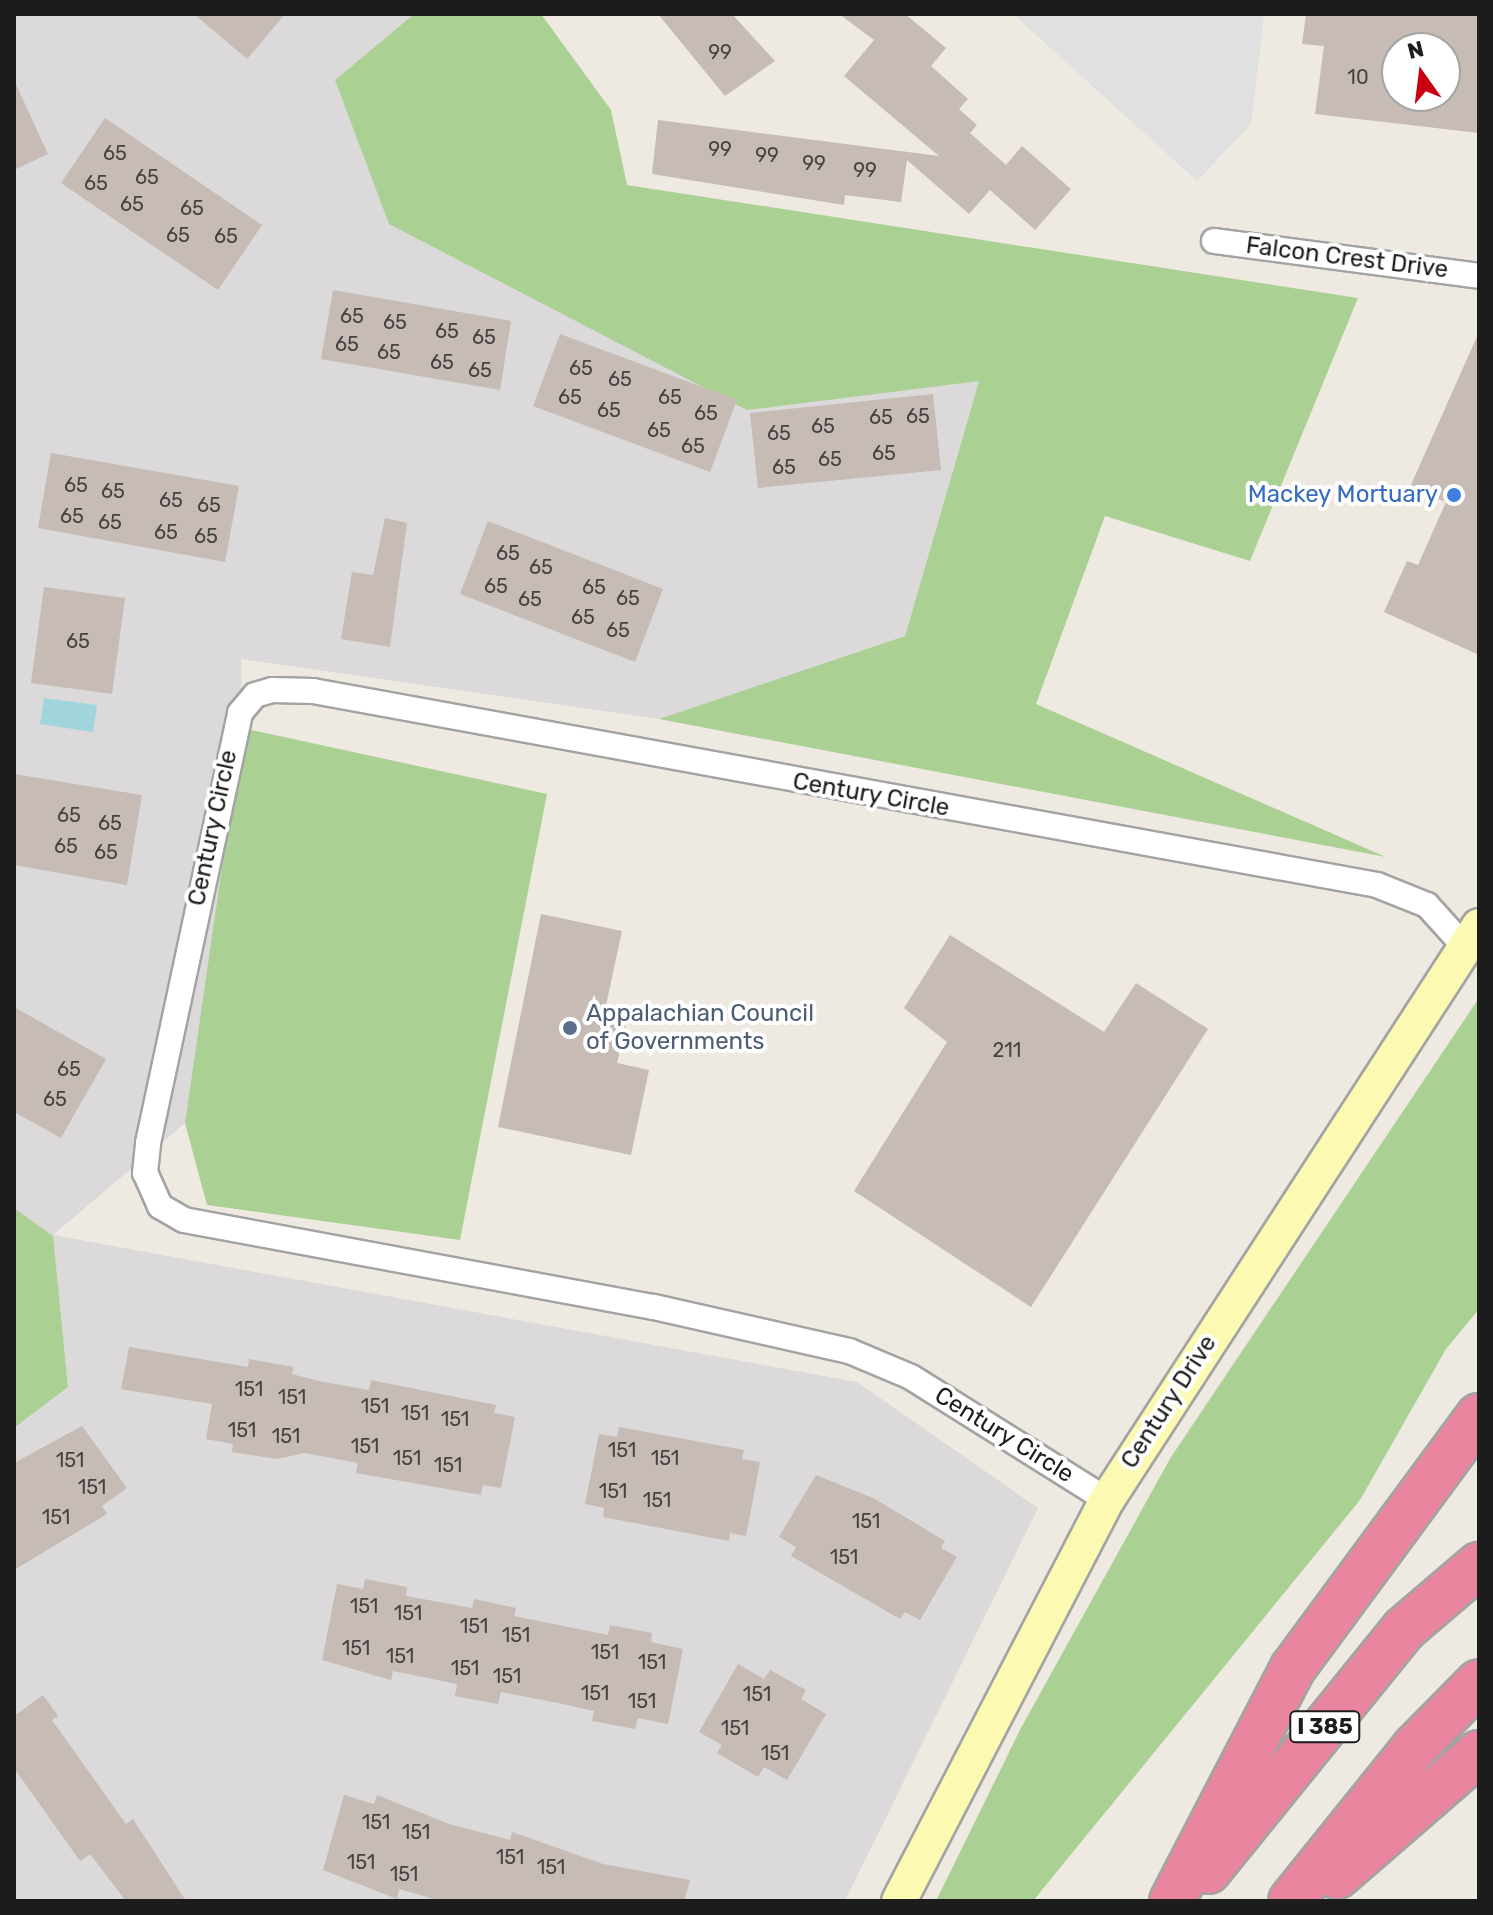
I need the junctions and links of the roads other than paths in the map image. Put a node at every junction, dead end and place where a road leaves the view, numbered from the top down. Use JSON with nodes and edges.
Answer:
{"nodes":[{"id":1,"x":1214,"y":241,"type":"dead end"},
{"id":2,"x":1479,"y":276,"type":"edge"},
{"id":3,"x":1472,"y":936,"type":"edge"},
{"id":4,"x":1479,"y":1416,"type":"edge"},
{"id":5,"x":1107,"y":1500,"type":"junction"},
{"id":6,"x":1479,"y":1565,"type":"edge"},
{"id":7,"x":1479,"y":1682,"type":"edge"},
{"id":8,"x":1479,"y":1753,"type":"edge"},
{"id":9,"x":899,"y":1901,"type":"edge"},
{"id":10,"x":1172,"y":1901,"type":"edge"},
{"id":11,"x":1182,"y":1901,"type":"edge"},
{"id":12,"x":1291,"y":1901,"type":"edge"},
{"id":13,"x":1308,"y":1901,"type":"edge"}],
"edges":[{"from":1,"to":2,"type":"street","name":"Falcon Crest Drive"},
{"from":3,"to":5,"type":"street","name":"Century Drive"},
{"from":3,"to":5,"type":"street","name":"Century Circle"},
{"from":4,"to":10,"type":"highway"},
{"from":5,"to":9,"type":"street","name":"Century Drive"},
{"from":6,"to":11,"type":"highway","number":"I 385"},
{"from":7,"to":12,"type":"highway"},
{"from":8,"to":13,"type":"highway"}]}
